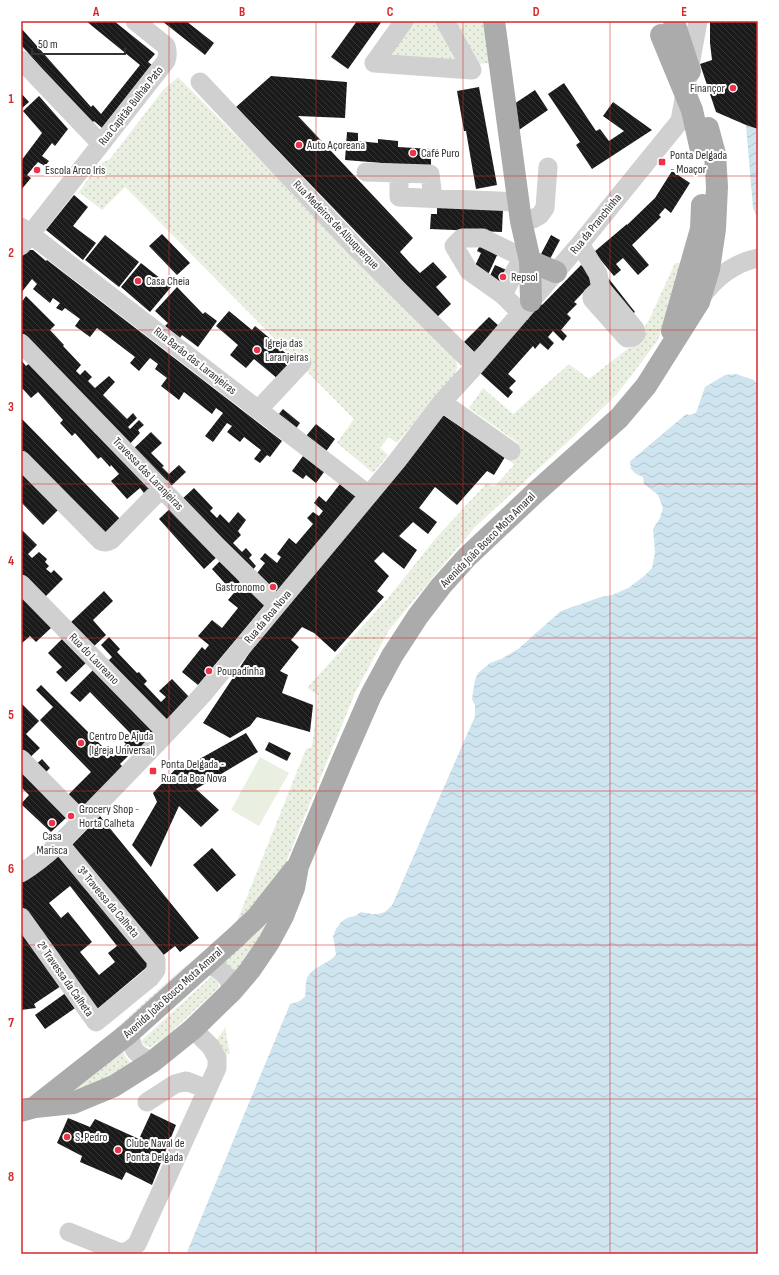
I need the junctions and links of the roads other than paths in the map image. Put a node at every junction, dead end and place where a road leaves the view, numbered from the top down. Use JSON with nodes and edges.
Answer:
{"nodes":[{"id":1,"x":135,"y":21,"type":"edge"},
{"id":2,"x":404,"y":21,"type":"edge"},
{"id":3,"x":445,"y":21,"type":"edge"},
{"id":4,"x":494,"y":21,"type":"edge"},
{"id":5,"x":698,"y":21,"type":"edge"},
{"id":6,"x":667,"y":25,"type":"edge"},
{"id":7,"x":21,"y":60,"type":"edge"},
{"id":8,"x":501,"y":68,"type":"junction"},
{"id":9,"x":472,"y":70,"type":"junction"},
{"id":10,"x":200,"y":82,"type":"dead end"},
{"id":11,"x":704,"y":137,"type":"junction"},
{"id":12,"x":101,"y":144,"type":"junction"},
{"id":13,"x":548,"y":167,"type":"dead end"},
{"id":14,"x":366,"y":172,"type":"dead end"},
{"id":15,"x":520,"y":211,"type":"junction"},
{"id":16,"x":24,"y":236,"type":"edge"},
{"id":17,"x":580,"y":244,"type":"junction"},
{"id":18,"x":758,"y":258,"type":"edge"},
{"id":19,"x":530,"y":261,"type":"junction"},
{"id":20,"x":556,"y":272,"type":"junction"},
{"id":21,"x":601,"y":288,"type":"dead end"},
{"id":22,"x":503,"y":295,"type":"junction"},
{"id":23,"x":698,"y":302,"type":"junction"},
{"id":24,"x":526,"y":307,"type":"junction"},
{"id":25,"x":21,"y":343,"type":"edge"},
{"id":26,"x":667,"y":352,"type":"junction"},
{"id":27,"x":302,"y":363,"type":"dead end"},
{"id":28,"x":475,"y":366,"type":"junction"},
{"id":29,"x":442,"y":402,"type":"junction"},
{"id":30,"x":258,"y":410,"type":"junction"},
{"id":31,"x":511,"y":451,"type":"dead end"},
{"id":32,"x":21,"y":460,"type":"edge"},
{"id":33,"x":162,"y":488,"type":"junction"},
{"id":34,"x":369,"y":495,"type":"junction"},
{"id":35,"x":21,"y":584,"type":"edge"},
{"id":36,"x":277,"y":605,"type":"junction"},
{"id":37,"x":167,"y":733,"type":"junction"},
{"id":38,"x":21,"y":759,"type":"edge"},
{"id":39,"x":82,"y":821,"type":"junction"},
{"id":40,"x":60,"y":844,"type":"junction"},
{"id":41,"x":298,"y":866,"type":"junction"},
{"id":42,"x":21,"y":873,"type":"edge"},
{"id":43,"x":21,"y":917,"type":"edge"},
{"id":44,"x":207,"y":963,"type":"junction"},
{"id":45,"x":233,"y":990,"type":"junction"},
{"id":46,"x":96,"y":1022,"type":"joint"},
{"id":47,"x":194,"y":1029,"type":"junction"},
{"id":48,"x":129,"y":1033,"type":"junction"},
{"id":49,"x":152,"y":1062,"type":"junction"},
{"id":50,"x":207,"y":1089,"type":"junction"},
{"id":51,"x":147,"y":1102,"type":"dead end"},
{"id":52,"x":28,"y":1109,"type":"edge"},
{"id":53,"x":69,"y":1232,"type":"dead end"}],
"edges":[{"from":1,"to":12,"type":"street","name":"Rua Capitão Bulhão Pato"},
{"from":2,"to":9,"type":"street"},
{"from":3,"to":9,"type":"street"},
{"from":4,"to":8,"type":"main road"},
{"from":5,"to":17,"type":"street","name":"Rua da Pranchinha"},
{"from":6,"to":11,"type":"main road","name":"Avenida João Bosco Mota Amaral","bridge":true},
{"from":7,"to":12,"type":"street"},
{"from":8,"to":9,"type":"street"},
{"from":8,"to":15,"type":"main road"},
{"from":10,"to":28,"type":"street","name":"Rua Medeiros de Albuquerque"},
{"from":11,"to":23,"type":"main road","name":"Avenida João Bosco Mota Amaral"},
{"from":11,"to":26,"type":"main road","name":"Avenida João Bosco Mota Amaral"},
{"from":12,"to":16,"type":"street","name":"Rua Capitão Bulhão Pato"},
{"from":13,"to":15,"type":"street"},
{"from":14,"to":15,"type":"street"},
{"from":15,"to":19,"type":"main road"},
{"from":16,"to":30,"type":"street","name":"Rua Barão das Laranjeiras"},
{"from":17,"to":20,"type":"street","name":"Rua da Pranchinha"},
{"from":17,"to":21,"type":"street"},
{"from":18,"to":23,"type":"street"},
{"from":19,"to":20,"type":"main road"},
{"from":19,"to":22,"type":"street"},
{"from":19,"to":22,"type":"street"},
{"from":19,"to":24,"type":"main road"},
{"from":20,"to":24,"type":"street","name":"Rua da Pranchinha"},
{"from":22,"to":24,"type":"street"},
{"from":23,"to":26,"type":"main road","name":"Avenida João Bosco Mota Amaral"},
{"from":24,"to":28,"type":"street","name":"Rua da Pranchinha"},
{"from":25,"to":33,"type":"street","name":"Travessa das Laranjeiras"},
{"from":26,"to":41,"type":"main road","name":"Avenida João Bosco Mota Amaral"},
{"from":27,"to":30,"type":"street"},
{"from":28,"to":29,"type":"street","name":"Rua da Pranchinha"},
{"from":29,"to":31,"type":"street"},
{"from":29,"to":34,"type":"street","name":"Rua da Boa Nova"},
{"from":30,"to":34,"type":"street","name":"Rua Barão das Laranjeiras"},
{"from":32,"to":33,"type":"street"},
{"from":33,"to":36,"type":"street","name":"Travessa das Laranjeiras"},
{"from":34,"to":36,"type":"street","name":"Rua da Boa Nova"},
{"from":35,"to":37,"type":"street","name":"Rua do Laureano"},
{"from":36,"to":37,"type":"street","name":"Rua da Boa Nova"},
{"from":37,"to":39,"type":"street","name":"Rua da Boa Nova"},
{"from":38,"to":39,"type":"street"},
{"from":39,"to":40,"type":"street","name":"Rua da Boa Nova"},
{"from":40,"to":42,"type":"street","name":"Rua da Boa Nova"},
{"from":40,"to":46,"type":"street","name":"3ª Travessa da Calheta"},
{"from":41,"to":44,"type":"main road","name":"Avenida João Bosco Mota Amaral"},
{"from":41,"to":45,"type":"main road","name":"Avenida João Bosco Mota Amaral"},
{"from":43,"to":46,"type":"street","name":"2ª Travessa da Calheta"},
{"from":44,"to":45,"type":"street"},
{"from":44,"to":48,"type":"main road","name":"Avenida João Bosco Mota Amaral"},
{"from":45,"to":47,"type":"main road","name":"Avenida João Bosco Mota Amaral"},
{"from":47,"to":49,"type":"main road","name":"Avenida João Bosco Mota Amaral"},
{"from":47,"to":50,"type":"street"},
{"from":48,"to":49,"type":"street"},
{"from":48,"to":52,"type":"main road","name":"Avenida João Bosco Mota Amaral"},
{"from":49,"to":52,"type":"main road","name":"Avenida João Bosco Mota Amaral"},
{"from":50,"to":51,"type":"street"},
{"from":50,"to":53,"type":"street"}]}
